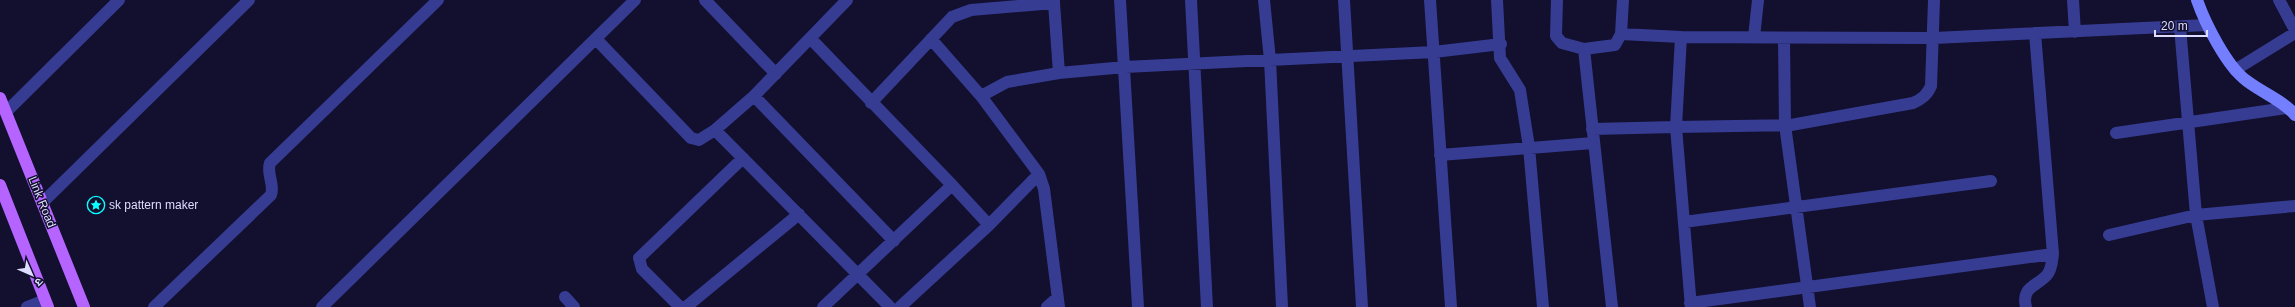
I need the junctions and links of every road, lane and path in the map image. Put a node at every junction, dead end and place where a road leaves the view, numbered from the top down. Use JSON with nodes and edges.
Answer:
{"nodes":[{"id":1,"x":119,"y":0,"type":"edge"},
{"id":2,"x":249,"y":0,"type":"edge"},
{"id":3,"x":438,"y":0,"type":"edge"},
{"id":4,"x":635,"y":0,"type":"edge"},
{"id":5,"x":705,"y":0,"type":"edge"},
{"id":6,"x":847,"y":0,"type":"edge"},
{"id":7,"x":1120,"y":0,"type":"edge"},
{"id":8,"x":1191,"y":0,"type":"edge"},
{"id":9,"x":1264,"y":0,"type":"edge"},
{"id":10,"x":1344,"y":0,"type":"edge"},
{"id":11,"x":1430,"y":0,"type":"edge"},
{"id":12,"x":1497,"y":0,"type":"edge"},
{"id":13,"x":1557,"y":0,"type":"edge"},
{"id":14,"x":1623,"y":0,"type":"edge"},
{"id":15,"x":1758,"y":0,"type":"edge"},
{"id":16,"x":1934,"y":0,"type":"edge"},
{"id":17,"x":2073,"y":0,"type":"edge"},
{"id":18,"x":2197,"y":0,"type":"edge"},
{"id":19,"x":2279,"y":0,"type":"edge"},
{"id":20,"x":1054,"y":2,"type":"edge"},
{"id":21,"x":2208,"y":25,"type":"junction"},
{"id":22,"x":2180,"y":27,"type":"junction"},
{"id":23,"x":2295,"y":30,"type":"edge"},
{"id":24,"x":2075,"y":32,"type":"junction"},
{"id":25,"x":2034,"y":33,"type":"junction"},
{"id":26,"x":2295,"y":33,"type":"edge"},
{"id":27,"x":1621,"y":34,"type":"junction"},
{"id":28,"x":1681,"y":37,"type":"junction"},
{"id":29,"x":1754,"y":37,"type":"junction"},
{"id":30,"x":810,"y":38,"type":"junction"},
{"id":31,"x":1784,"y":38,"type":"junction"},
{"id":32,"x":1934,"y":38,"type":"junction"},
{"id":33,"x":596,"y":39,"type":"junction"},
{"id":34,"x":931,"y":39,"type":"junction"},
{"id":35,"x":1500,"y":44,"type":"junction"},
{"id":36,"x":1584,"y":49,"type":"junction"},
{"id":37,"x":1434,"y":52,"type":"junction"},
{"id":38,"x":1347,"y":55,"type":"junction"},
{"id":39,"x":1270,"y":60,"type":"junction"},
{"id":40,"x":1194,"y":65,"type":"junction"},
{"id":41,"x":1125,"y":67,"type":"junction"},
{"id":42,"x":2235,"y":70,"type":"junction"},
{"id":43,"x":1059,"y":73,"type":"junction"},
{"id":44,"x":776,"y":74,"type":"junction"},
{"id":45,"x":754,"y":96,"type":"junction"},
{"id":46,"x":981,"y":96,"type":"junction"},
{"id":47,"x":0,"y":98,"type":"edge"},
{"id":48,"x":871,"y":103,"type":"junction"},
{"id":49,"x":6,"y":112,"type":"junction"},
{"id":50,"x":2290,"y":112,"type":"edge"},
{"id":51,"x":2189,"y":123,"type":"junction"},
{"id":52,"x":1785,"y":125,"type":"junction"},
{"id":53,"x":1676,"y":127,"type":"junction"},
{"id":54,"x":1592,"y":128,"type":"junction"},
{"id":55,"x":715,"y":130,"type":"junction"},
{"id":56,"x":2116,"y":132,"type":"dead end"},
{"id":57,"x":1593,"y":143,"type":"junction"},
{"id":58,"x":1529,"y":147,"type":"junction"},
{"id":59,"x":1440,"y":155,"type":"junction"},
{"id":60,"x":743,"y":158,"type":"junction"},
{"id":61,"x":1039,"y":174,"type":"junction"},
{"id":62,"x":1991,"y":181,"type":"dead end"},
{"id":63,"x":0,"y":185,"type":"edge"},
{"id":64,"x":952,"y":185,"type":"junction"},
{"id":65,"x":42,"y":203,"type":"junction"},
{"id":66,"x":2295,"y":206,"type":"edge"},
{"id":67,"x":1796,"y":207,"type":"junction"},
{"id":68,"x":798,"y":214,"type":"junction"},
{"id":69,"x":2196,"y":215,"type":"junction"},
{"id":70,"x":1684,"y":222,"type":"junction"},
{"id":71,"x":989,"y":225,"type":"junction"},
{"id":72,"x":2108,"y":235,"type":"dead end"},
{"id":73,"x":894,"y":241,"type":"junction"},
{"id":74,"x":2053,"y":254,"type":"junction"},
{"id":75,"x":858,"y":275,"type":"junction"},
{"id":76,"x":1808,"y":287,"type":"junction"},
{"id":77,"x":565,"y":297,"type":"dead end"},
{"id":78,"x":47,"y":303,"type":"edge"},
{"id":79,"x":1058,"y":303,"type":"edge"},
{"id":80,"x":1691,"y":305,"type":"edge"},
{"id":81,"x":27,"y":307,"type":"edge"},
{"id":82,"x":84,"y":307,"type":"edge"},
{"id":83,"x":154,"y":307,"type":"edge"},
{"id":84,"x":322,"y":307,"type":"edge"},
{"id":85,"x":574,"y":307,"type":"edge"},
{"id":86,"x":680,"y":307,"type":"edge"},
{"id":87,"x":686,"y":307,"type":"edge"},
{"id":88,"x":823,"y":307,"type":"edge"},
{"id":89,"x":890,"y":307,"type":"edge"},
{"id":90,"x":900,"y":307,"type":"edge"},
{"id":91,"x":1047,"y":307,"type":"edge"},
{"id":92,"x":1138,"y":307,"type":"edge"},
{"id":93,"x":1207,"y":307,"type":"edge"},
{"id":94,"x":1282,"y":307,"type":"edge"},
{"id":95,"x":1362,"y":307,"type":"edge"},
{"id":96,"x":1451,"y":307,"type":"edge"},
{"id":97,"x":1543,"y":307,"type":"edge"},
{"id":98,"x":1612,"y":307,"type":"edge"},
{"id":99,"x":1810,"y":307,"type":"edge"},
{"id":100,"x":2026,"y":307,"type":"edge"},
{"id":101,"x":2213,"y":307,"type":"edge"}],
"edges":[{"from":1,"to":49,"type":"street"},
{"from":2,"to":65,"type":"street"},
{"from":3,"to":83,"type":"street"},
{"from":4,"to":33,"type":"street"},
{"from":5,"to":44,"type":"street"},
{"from":6,"to":30,"type":"street"},
{"from":7,"to":41,"type":"street"},
{"from":8,"to":40,"type":"street"},
{"from":9,"to":39,"type":"street"},
{"from":10,"to":38,"type":"street"},
{"from":11,"to":37,"type":"street"},
{"from":12,"to":35,"type":"street"},
{"from":13,"to":36,"type":"street"},
{"from":14,"to":27,"type":"street"},
{"from":15,"to":29,"type":"street"},
{"from":16,"to":32,"type":"street"},
{"from":17,"to":24,"type":"street"},
{"from":18,"to":21,"type":"street"},
{"from":19,"to":23,"type":"street"},
{"from":20,"to":34,"type":"street"},
{"from":20,"to":43,"type":"street"},
{"from":21,"to":22,"type":"street"},
{"from":21,"to":42,"type":"street"},
{"from":22,"to":24,"type":"street"},
{"from":22,"to":51,"type":"street"},
{"from":24,"to":25,"type":"street"},
{"from":25,"to":32,"type":"street"},
{"from":25,"to":74,"type":"street"},
{"from":26,"to":42,"type":"street"},
{"from":27,"to":28,"type":"street"},
{"from":27,"to":36,"type":"street"},
{"from":28,"to":29,"type":"street"},
{"from":28,"to":53,"type":"street"},
{"from":29,"to":31,"type":"street"},
{"from":30,"to":44,"type":"street"},
{"from":30,"to":48,"type":"street"},
{"from":31,"to":32,"type":"street"},
{"from":31,"to":52,"type":"street"},
{"from":32,"to":52,"type":"street"},
{"from":33,"to":55,"type":"street"},
{"from":33,"to":84,"type":"street"},
{"from":34,"to":46,"type":"street"},
{"from":34,"to":48,"type":"street"},
{"from":35,"to":37,"type":"street"},
{"from":35,"to":58,"type":"street"},
{"from":36,"to":54,"type":"street"},
{"from":37,"to":38,"type":"street"},
{"from":37,"to":59,"type":"street"},
{"from":38,"to":39,"type":"street"},
{"from":38,"to":95,"type":"street"},
{"from":39,"to":40,"type":"street"},
{"from":39,"to":94,"type":"street"},
{"from":40,"to":41,"type":"street"},
{"from":40,"to":93,"type":"street"},
{"from":41,"to":43,"type":"street"},
{"from":41,"to":92,"type":"street"},
{"from":42,"to":50,"type":"street"},
{"from":43,"to":46,"type":"street"},
{"from":44,"to":45,"type":"street"},
{"from":45,"to":55,"type":"street"},
{"from":45,"to":73,"type":"street"},
{"from":46,"to":61,"type":"street"},
{"from":47,"to":49,"type":"main road","name":"Link Road"},
{"from":48,"to":64,"type":"street"},
{"from":49,"to":65,"type":"main road","name":"Link Road"},
{"from":50,"to":51,"type":"street"},
{"from":51,"to":56,"type":"street"},
{"from":51,"to":69,"type":"street"},
{"from":52,"to":53,"type":"street"},
{"from":52,"to":67,"type":"street"},
{"from":53,"to":54,"type":"street"},
{"from":53,"to":70,"type":"street"},
{"from":54,"to":57,"type":"street"},
{"from":55,"to":60,"type":"street"},
{"from":57,"to":58,"type":"street"},
{"from":57,"to":98,"type":"street"},
{"from":58,"to":59,"type":"street"},
{"from":58,"to":97,"type":"street"},
{"from":59,"to":96,"type":"street"},
{"from":60,"to":68,"type":"street"},
{"from":60,"to":86,"type":"street"},
{"from":61,"to":71,"type":"street"},
{"from":61,"to":79,"type":"street"},
{"from":62,"to":67,"type":"street"},
{"from":63,"to":78,"type":"main road"},
{"from":64,"to":71,"type":"street"},
{"from":64,"to":73,"type":"street"},
{"from":65,"to":82,"type":"main road","name":"Link Road"},
{"from":66,"to":69,"type":"street"},
{"from":67,"to":70,"type":"street"},
{"from":67,"to":76,"type":"street"},
{"from":68,"to":75,"type":"street"},
{"from":68,"to":87,"type":"street"},
{"from":69,"to":72,"type":"street"},
{"from":69,"to":101,"type":"street"},
{"from":70,"to":80,"type":"street"},
{"from":71,"to":90,"type":"street"},
{"from":73,"to":75,"type":"street"},
{"from":74,"to":76,"type":"street"},
{"from":74,"to":100,"type":"street"},
{"from":75,"to":88,"type":"street"},
{"from":75,"to":89,"type":"street"},
{"from":76,"to":80,"type":"street"},
{"from":76,"to":99,"type":"street"},
{"from":77,"to":85,"type":"street"},
{"from":78,"to":81,"type":"street"},
{"from":79,"to":91,"type":"street"}]}
